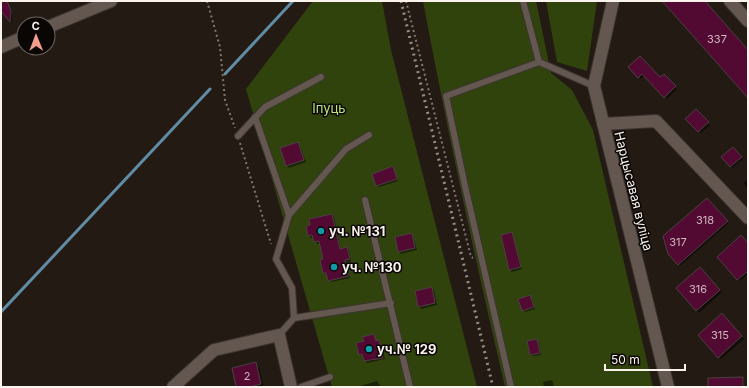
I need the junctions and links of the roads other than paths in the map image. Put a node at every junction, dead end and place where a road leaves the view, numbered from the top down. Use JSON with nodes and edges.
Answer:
{"nodes":[{"id":1,"x":111,"y":1,"type":"edge"},
{"id":2,"x":522,"y":1,"type":"edge"},
{"id":3,"x":613,"y":1,"type":"edge"},
{"id":4,"x":730,"y":1,"type":"edge"},
{"id":5,"x":748,"y":21,"type":"edge"},
{"id":6,"x":56,"y":24,"type":"edge"},
{"id":7,"x":16,"y":40,"type":"edge"},
{"id":8,"x":1,"y":47,"type":"edge"},
{"id":9,"x":539,"y":62,"type":"junction"},
{"id":10,"x":321,"y":77,"type":"dead end"},
{"id":11,"x":594,"y":86,"type":"junction"},
{"id":12,"x":255,"y":117,"type":"junction"},
{"id":13,"x":603,"y":124,"type":"junction"},
{"id":14,"x":369,"y":135,"type":"dead end"},
{"id":15,"x":238,"y":136,"type":"dead end"},
{"id":16,"x":365,"y":200,"type":"dead end"},
{"id":17,"x":289,"y":215,"type":"junction"},
{"id":18,"x":748,"y":218,"type":"edge"},
{"id":19,"x":391,"y":303,"type":"junction"},
{"id":20,"x":294,"y":318,"type":"junction"},
{"id":21,"x":279,"y":334,"type":"junction"},
{"id":22,"x":330,"y":377,"type":"dead end"},
{"id":23,"x":173,"y":387,"type":"edge"},
{"id":24,"x":291,"y":387,"type":"edge"},
{"id":25,"x":301,"y":387,"type":"edge"},
{"id":26,"x":410,"y":387,"type":"edge"},
{"id":27,"x":511,"y":387,"type":"edge"},
{"id":28,"x":668,"y":387,"type":"edge"}],
"edges":[{"from":1,"to":6,"type":"street"},
{"from":2,"to":9,"type":"lane"},
{"from":3,"to":11,"type":"street","name":"Нарцысавая вуліца"},
{"from":4,"to":5,"type":"street"},
{"from":7,"to":8,"type":"street"},
{"from":9,"to":11,"type":"lane"},
{"from":9,"to":27,"type":"lane"},
{"from":10,"to":12,"type":"lane"},
{"from":11,"to":13,"type":"street","name":"Нарцысавая вуліца"},
{"from":12,"to":15,"type":"lane"},
{"from":12,"to":17,"type":"lane"},
{"from":13,"to":18,"type":"street"},
{"from":13,"to":28,"type":"street","name":"Нарцысавая вуліца"},
{"from":14,"to":17,"type":"lane"},
{"from":16,"to":19,"type":"lane"},
{"from":17,"to":20,"type":"lane"},
{"from":19,"to":20,"type":"lane"},
{"from":19,"to":26,"type":"lane"},
{"from":20,"to":21,"type":"lane"},
{"from":21,"to":23,"type":"street"},
{"from":21,"to":24,"type":"street"},
{"from":22,"to":25,"type":"lane"}]}
